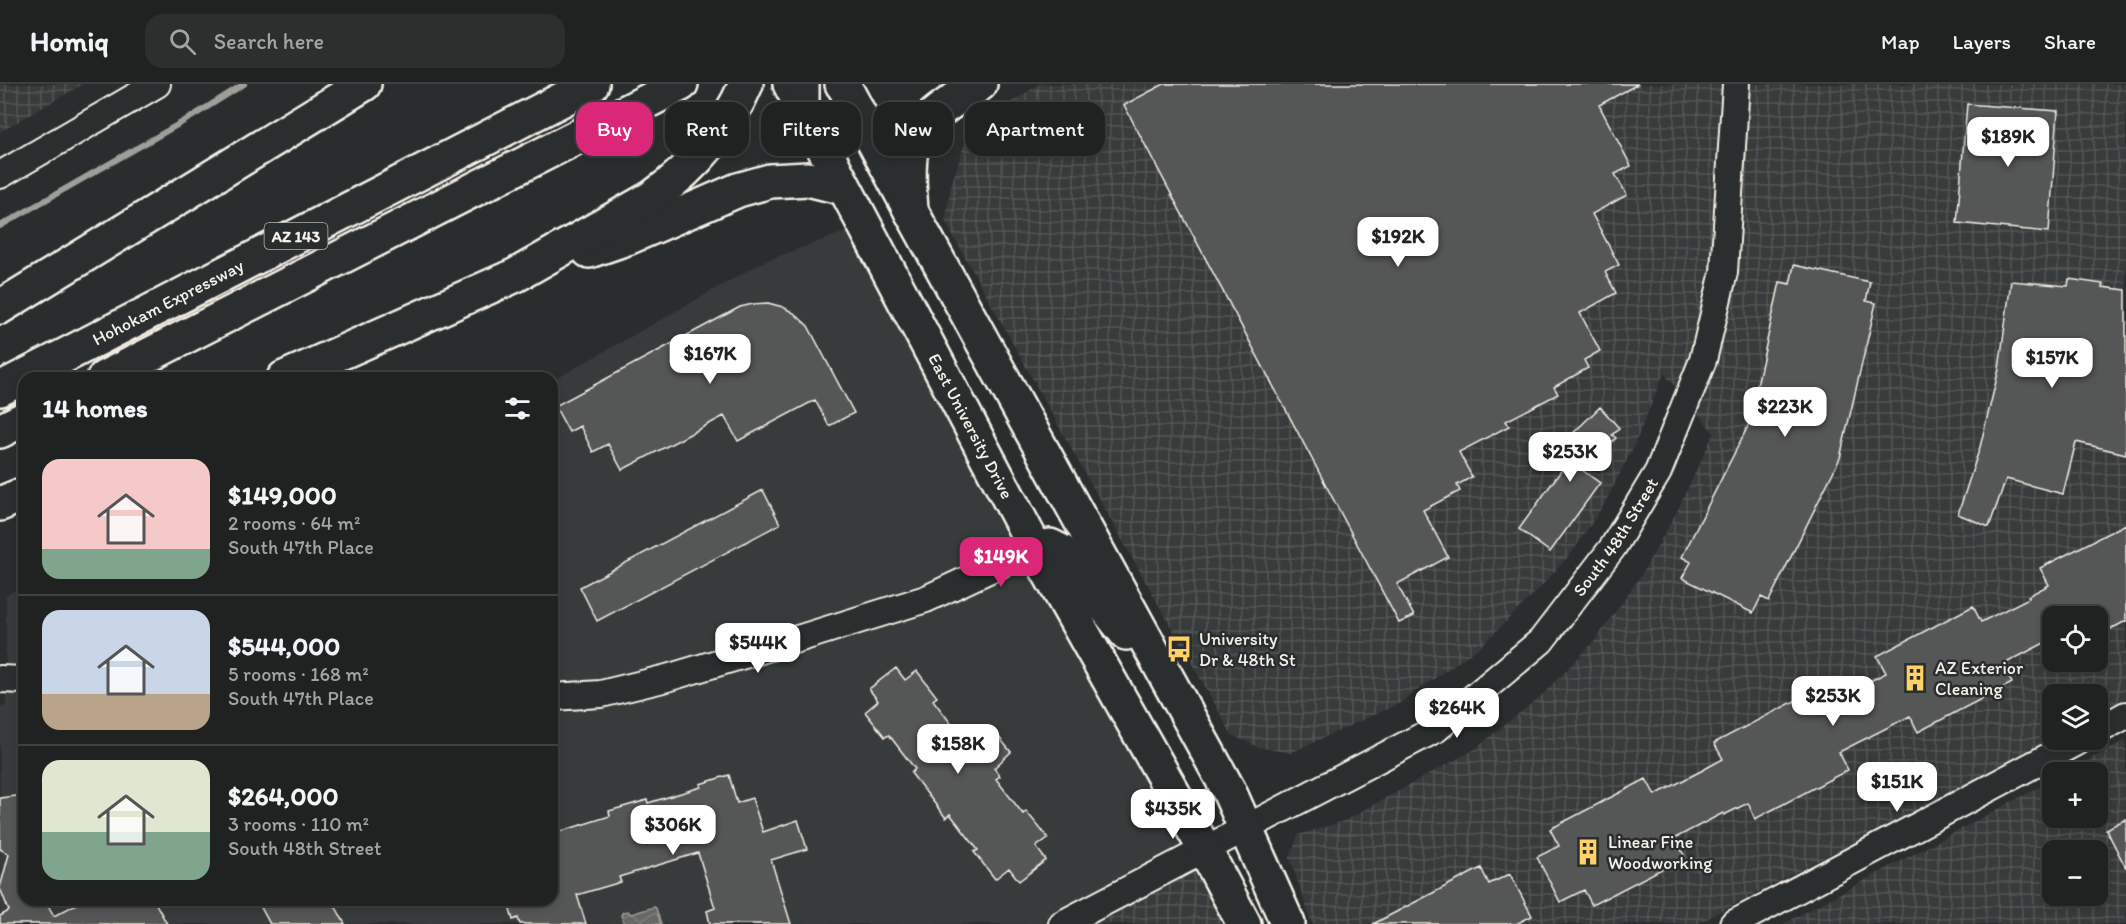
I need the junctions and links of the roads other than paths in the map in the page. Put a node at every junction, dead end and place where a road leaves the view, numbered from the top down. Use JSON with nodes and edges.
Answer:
{"nodes":[{"id":1,"x":157,"y":84,"type":"edge"},
{"id":2,"x":364,"y":84,"type":"edge"},
{"id":3,"x":592,"y":84,"type":"edge"},
{"id":4,"x":681,"y":84,"type":"edge"},
{"id":5,"x":746,"y":84,"type":"edge"},
{"id":6,"x":980,"y":84,"type":"edge"},
{"id":7,"x":1736,"y":84,"type":"edge"},
{"id":8,"x":843,"y":85,"type":"edge"},
{"id":9,"x":798,"y":92,"type":"edge"},
{"id":10,"x":0,"y":175,"type":"edge"},
{"id":11,"x":844,"y":188,"type":"junction"},
{"id":12,"x":911,"y":211,"type":"junction"},
{"id":13,"x":516,"y":275,"type":"junction"},
{"id":14,"x":0,"y":307,"type":"edge"},
{"id":15,"x":33,"y":372,"type":"edge"},
{"id":16,"x":116,"y":372,"type":"edge"},
{"id":17,"x":298,"y":372,"type":"edge"},
{"id":18,"x":18,"y":380,"type":"edge"},
{"id":19,"x":0,"y":389,"type":"edge"},
{"id":20,"x":18,"y":422,"type":"edge"},
{"id":21,"x":0,"y":431,"type":"edge"},
{"id":22,"x":18,"y":496,"type":"edge"},
{"id":23,"x":0,"y":504,"type":"edge"},
{"id":24,"x":1035,"y":548,"type":"junction"},
{"id":25,"x":0,"y":679,"type":"edge"},
{"id":26,"x":18,"y":680,"type":"edge"},
{"id":27,"x":1175,"y":692,"type":"junction"},
{"id":28,"x":558,"y":697,"type":"edge"},
{"id":29,"x":2126,"y":715,"type":"edge"},
{"id":30,"x":2108,"y":724,"type":"edge"},
{"id":31,"x":2061,"y":750,"type":"edge"},
{"id":32,"x":1246,"y":826,"type":"junction"},
{"id":33,"x":1204,"y":848,"type":"junction"},
{"id":34,"x":1062,"y":924,"type":"edge"},
{"id":35,"x":1244,"y":924,"type":"edge"},
{"id":36,"x":1288,"y":924,"type":"edge"},
{"id":37,"x":1733,"y":924,"type":"edge"}],
"edges":[{"from":1,"to":10,"type":"street"},
{"from":2,"to":14,"type":"main road"},
{"from":3,"to":15,"type":"main road","name":"Hohokam Expressway","number":"AZ 143"},
{"from":4,"to":16,"type":"main road","number":"AZ 143"},
{"from":5,"to":13,"type":"main road"},
{"from":6,"to":12,"type":"main road"},
{"from":7,"to":32,"type":"street","name":"South 48th Street"},
{"from":8,"to":12,"type":"main road"},
{"from":9,"to":11,"type":"main road","name":"East University Drive"},
{"from":11,"to":13,"type":"main road"},
{"from":11,"to":24,"type":"main road","name":"East University Drive"},
{"from":12,"to":27,"type":"main road"},
{"from":13,"to":17,"type":"main road"},
{"from":18,"to":19,"type":"main road","name":"Hohokam Expressway","number":"AZ 143"},
{"from":20,"to":21,"type":"main road"},
{"from":22,"to":23,"type":"main road"},
{"from":24,"to":27,"type":"main road"},
{"from":24,"to":28,"type":"street"},
{"from":24,"to":33,"type":"main road","name":"East University Drive"},
{"from":25,"to":26,"type":"street"},
{"from":27,"to":32,"type":"main road"},
{"from":29,"to":30,"type":"street"},
{"from":31,"to":37,"type":"street"},
{"from":32,"to":33,"type":"street","name":"South 48th Street"},
{"from":32,"to":36,"type":"main road"},
{"from":33,"to":34,"type":"street","name":"South 48th Street"},
{"from":33,"to":35,"type":"main road","name":"East University Drive"}]}
